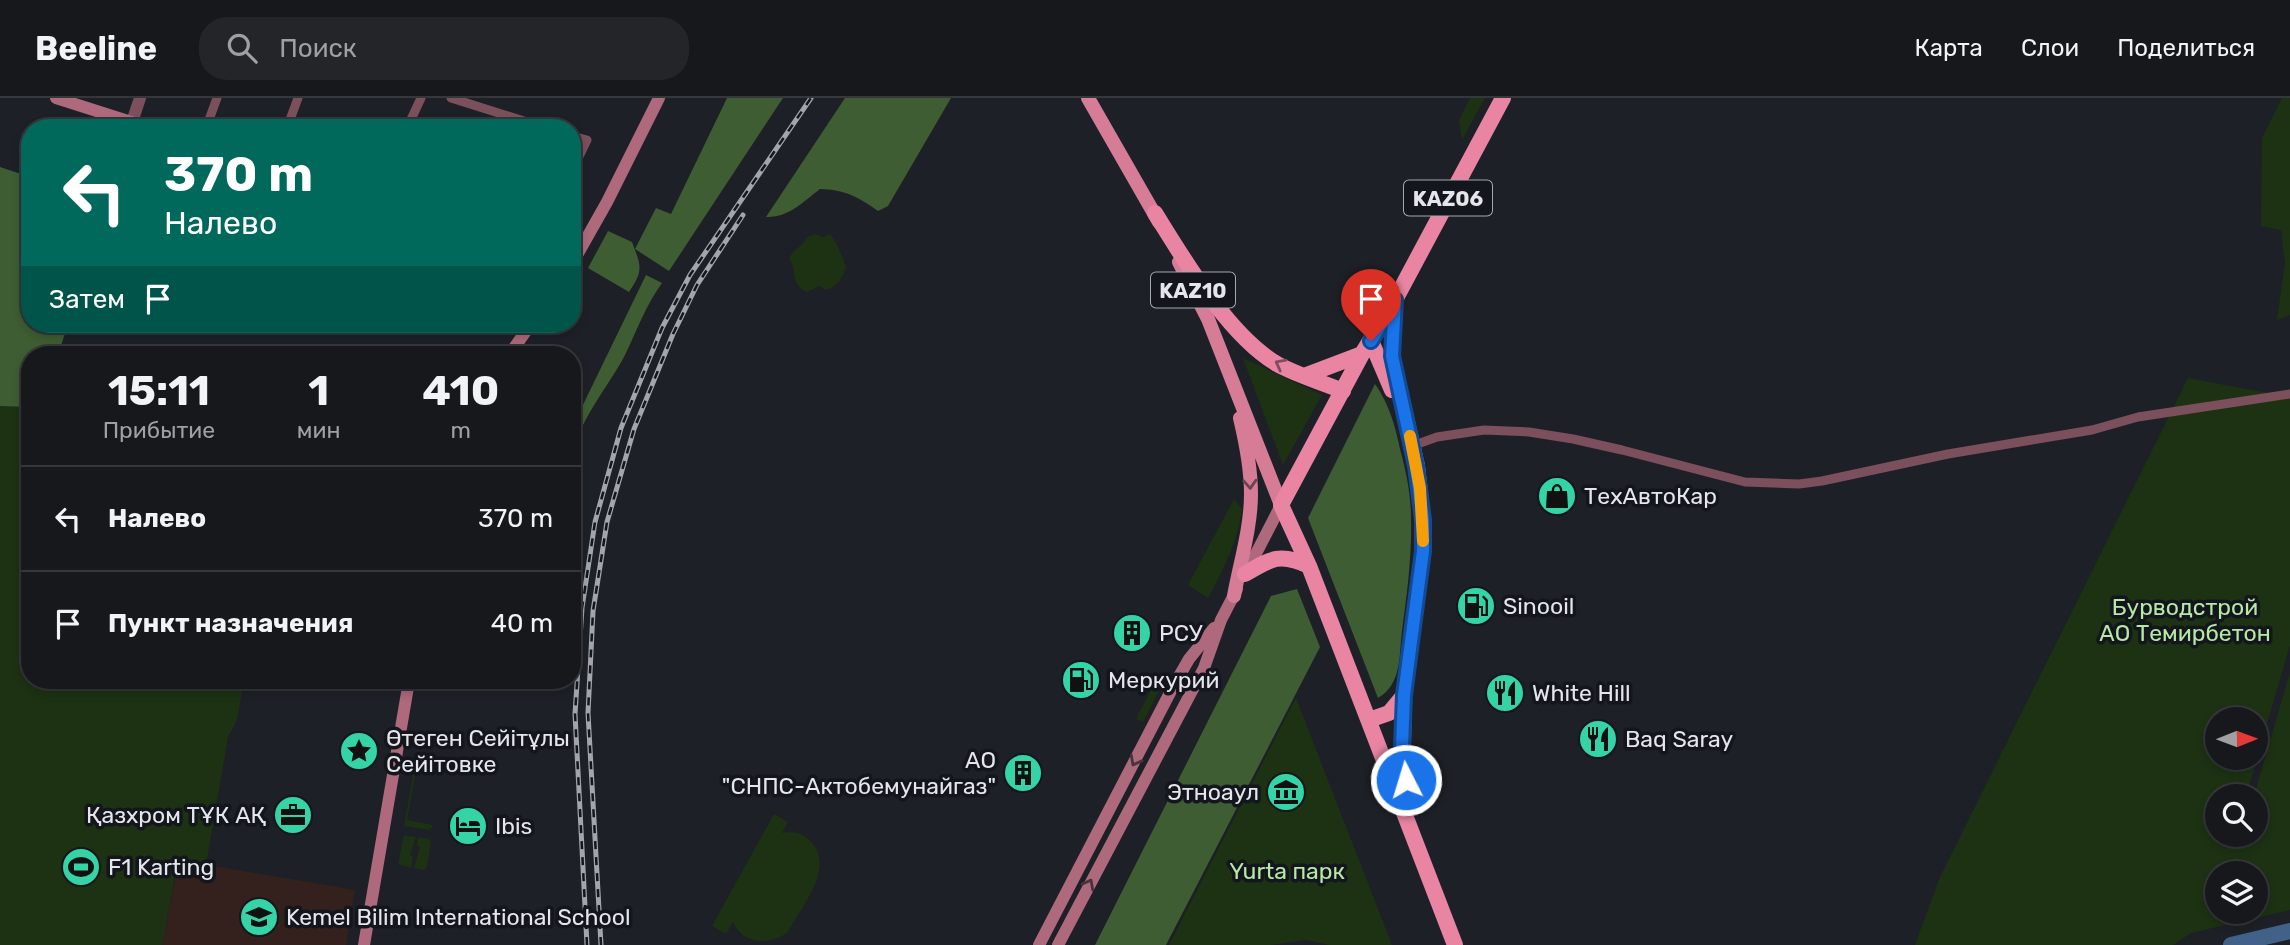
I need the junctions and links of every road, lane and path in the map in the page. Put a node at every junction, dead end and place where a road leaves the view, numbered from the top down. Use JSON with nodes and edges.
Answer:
{"nodes":[{"id":1,"x":56,"y":98,"type":"edge"},
{"id":2,"x":140,"y":98,"type":"edge"},
{"id":3,"x":217,"y":98,"type":"edge"},
{"id":4,"x":298,"y":98,"type":"edge"},
{"id":5,"x":421,"y":98,"type":"edge"},
{"id":6,"x":451,"y":98,"type":"edge"},
{"id":7,"x":659,"y":98,"type":"edge"},
{"id":8,"x":667,"y":98,"type":"edge"},
{"id":9,"x":1088,"y":98,"type":"edge"},
{"id":10,"x":1503,"y":98,"type":"edge"},
{"id":11,"x":651,"y":117,"type":"junction"},
{"id":12,"x":122,"y":119,"type":"edge"},
{"id":13,"x":133,"y":119,"type":"edge"},
{"id":14,"x":209,"y":119,"type":"edge"},
{"id":15,"x":290,"y":119,"type":"edge"},
{"id":16,"x":411,"y":119,"type":"edge"},
{"id":17,"x":518,"y":119,"type":"edge"},
{"id":18,"x":581,"y":138,"type":"edge"},
{"id":19,"x":581,"y":152,"type":"edge"},
{"id":20,"x":1154,"y":213,"type":"junction"},
{"id":21,"x":581,"y":247,"type":"edge"},
{"id":22,"x":1395,"y":300,"type":"junction"},
{"id":23,"x":1367,"y":348,"type":"junction"},
{"id":24,"x":1228,"y":369,"type":"junction"},
{"id":25,"x":1304,"y":376,"type":"junction"},
{"id":26,"x":1343,"y":391,"type":"junction"},
{"id":27,"x":2290,"y":394,"type":"edge"},
{"id":28,"x":1404,"y":412,"type":"junction"},
{"id":29,"x":1412,"y":446,"type":"junction"},
{"id":30,"x":1282,"y":505,"type":"junction"},
{"id":31,"x":1309,"y":566,"type":"junction"},
{"id":32,"x":1245,"y":575,"type":"junction"},
{"id":33,"x":1234,"y":596,"type":"junction"},
{"id":34,"x":1221,"y":620,"type":"junction"},
{"id":35,"x":408,"y":689,"type":"edge"},
{"id":36,"x":1404,"y":695,"type":"junction"},
{"id":37,"x":1369,"y":720,"type":"junction"},
{"id":38,"x":1148,"y":736,"type":"junction"},
{"id":39,"x":1164,"y":744,"type":"junction"},
{"id":40,"x":1099,"y":829,"type":"junction"},
{"id":41,"x":1114,"y":837,"type":"junction"},
{"id":42,"x":1414,"y":839,"type":"junction"},
{"id":43,"x":364,"y":945,"type":"edge"},
{"id":44,"x":1039,"y":945,"type":"edge"},
{"id":45,"x":1058,"y":945,"type":"edge"},
{"id":46,"x":1455,"y":945,"type":"edge"}],
"edges":[{"from":1,"to":12,"type":"main road"},
{"from":2,"to":13,"type":"street"},
{"from":3,"to":14,"type":"street"},
{"from":4,"to":15,"type":"street"},
{"from":5,"to":16,"type":"street"},
{"from":6,"to":17,"type":"street"},
{"from":7,"to":11,"type":"main road"},
{"from":8,"to":11,"type":"main road"},
{"from":9,"to":20,"type":"main road","number":"KAZ10"},
{"from":10,"to":22,"type":"highway","number":"KАZ06"},
{"from":11,"to":21,"type":"main road"},
{"from":18,"to":19,"type":"street"},
{"from":20,"to":24,"type":"main road","number":"KAZ10"},
{"from":25,"to":20,"type":"highway","one_way":true},
{"from":22,"to":23,"type":"highway","number":"KАZ06"},
{"from":22,"to":28,"type":"highway"},
{"from":23,"to":25,"type":"highway"},
{"from":23,"to":26,"type":"highway","number":"KАZ06"},
{"from":23,"to":28,"type":"highway"},
{"from":24,"to":30,"type":"main road","number":"KAZ10"},
{"from":24,"to":33,"type":"main road","one_way":true},
{"from":25,"to":26,"type":"highway"},
{"from":26,"to":30,"type":"highway","number":"KАZ06"},
{"from":27,"to":29,"type":"street"},
{"from":28,"to":29,"type":"highway"},
{"from":29,"to":36,"type":"highway"},
{"from":30,"to":31,"type":"highway"},
{"from":30,"to":32,"type":"main road"},
{"from":31,"to":32,"type":"highway"},
{"from":31,"to":37,"type":"highway"},
{"from":32,"to":33,"type":"main road"},
{"from":33,"to":34,"type":"main road"},
{"from":34,"to":38,"type":"main road"},
{"from":34,"to":39,"type":"main road"},
{"from":35,"to":43,"type":"main road"},
{"from":36,"to":37,"type":"highway"},
{"from":36,"to":42,"type":"highway"},
{"from":37,"to":42,"type":"highway"},
{"from":38,"to":39,"type":"main road"},
{"from":38,"to":40,"type":"main road","one_way":true},
{"from":39,"to":41,"type":"main road"},
{"from":40,"to":41,"type":"main road"},
{"from":40,"to":44,"type":"main road"},
{"from":45,"to":41,"type":"main road","one_way":true},
{"from":42,"to":46,"type":"highway"}]}
